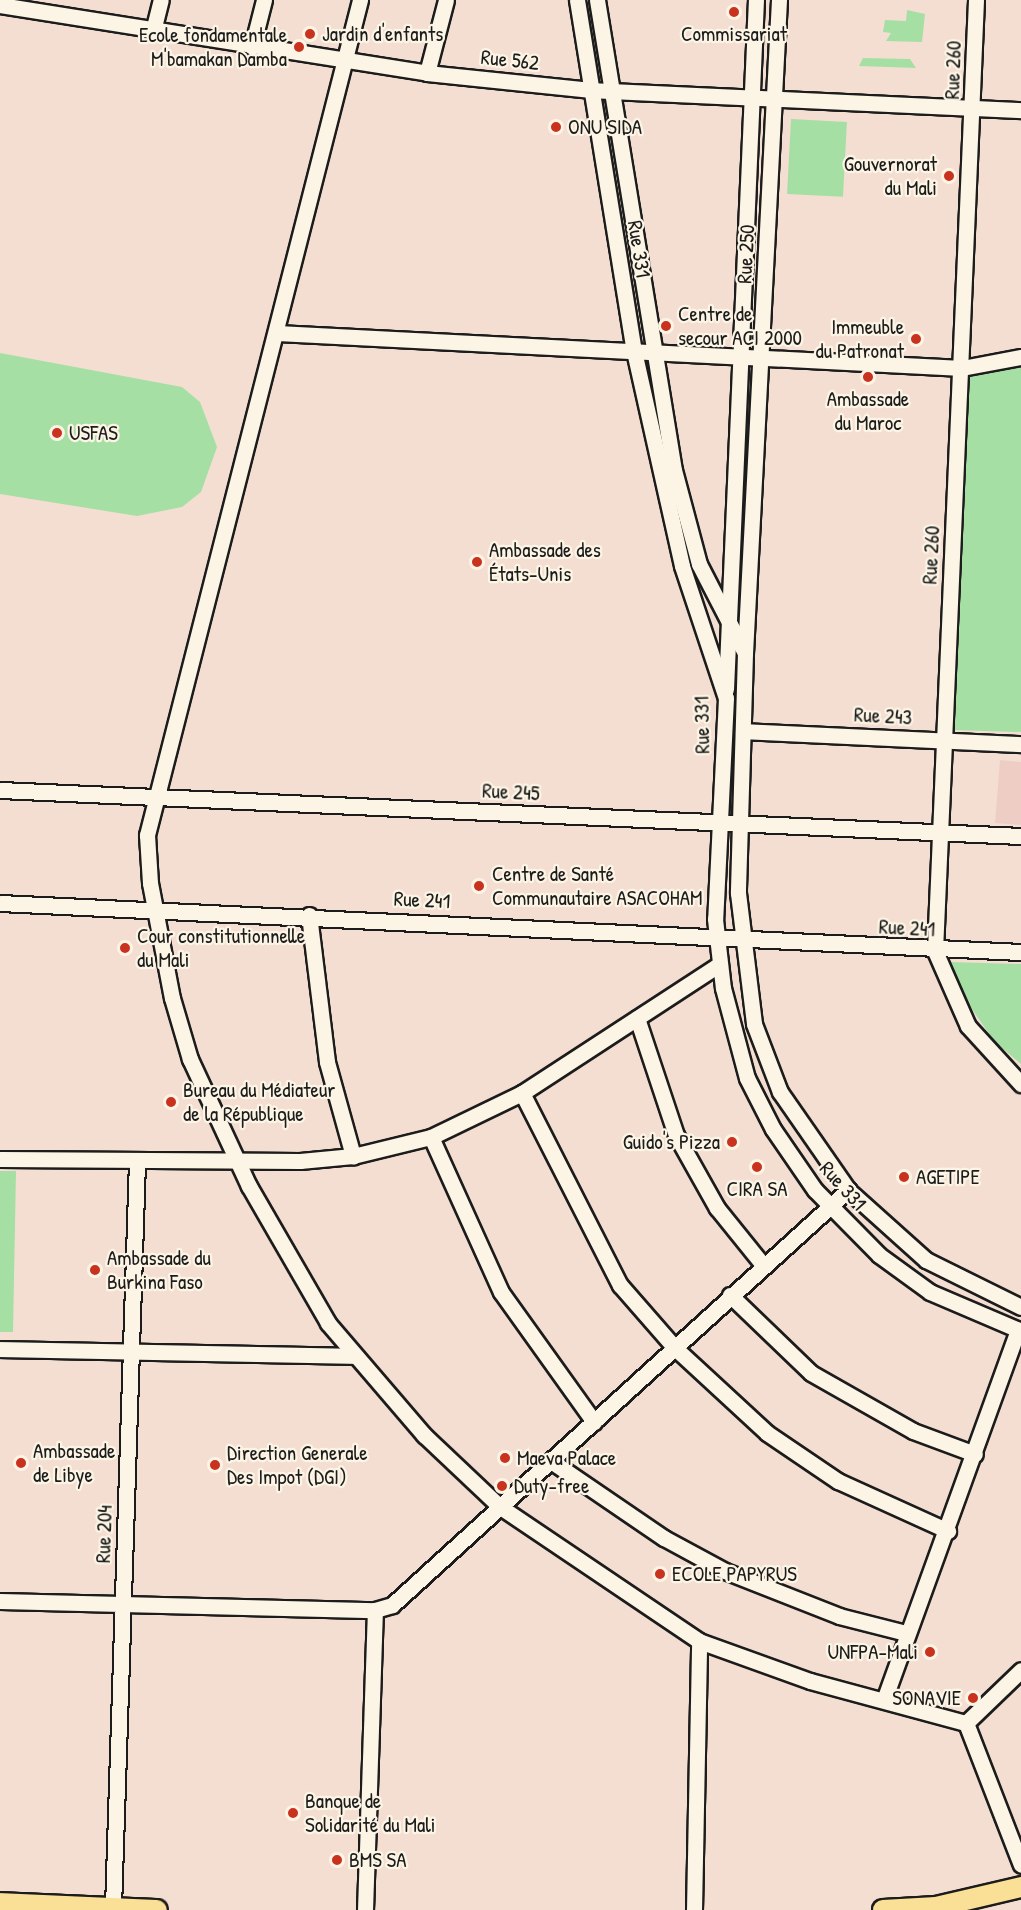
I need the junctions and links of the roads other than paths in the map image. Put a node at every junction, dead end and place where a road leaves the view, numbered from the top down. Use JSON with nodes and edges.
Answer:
{"nodes":[{"id":1,"x":161,"y":0,"type":"edge"},
{"id":2,"x":264,"y":0,"type":"edge"},
{"id":3,"x":360,"y":0,"type":"edge"},
{"id":4,"x":446,"y":0,"type":"edge"},
{"id":5,"x":577,"y":0,"type":"edge"},
{"id":6,"x":597,"y":0,"type":"edge"},
{"id":7,"x":756,"y":0,"type":"edge"},
{"id":8,"x":779,"y":0,"type":"edge"},
{"id":9,"x":976,"y":0,"type":"edge"},
{"id":10,"x":0,"y":5,"type":"edge"},
{"id":11,"x":62,"y":8,"type":"edge"},
{"id":12,"x":153,"y":31,"type":"junction"},
{"id":13,"x":252,"y":47,"type":"junction"},
{"id":14,"x":344,"y":62,"type":"junction"},
{"id":15,"x":427,"y":73,"type":"junction"},
{"id":16,"x":591,"y":90,"type":"junction"},
{"id":17,"x":612,"y":90,"type":"junction"},
{"id":18,"x":753,"y":96,"type":"junction"},
{"id":19,"x":774,"y":97,"type":"junction"},
{"id":20,"x":972,"y":108,"type":"junction"},
{"id":21,"x":1021,"y":110,"type":"edge"},
{"id":22,"x":277,"y":333,"type":"junction"},
{"id":23,"x":634,"y":351,"type":"junction"},
{"id":24,"x":653,"y":353,"type":"junction"},
{"id":25,"x":1021,"y":357,"type":"edge"},
{"id":26,"x":741,"y":358,"type":"junction"},
{"id":27,"x":763,"y":360,"type":"junction"},
{"id":28,"x":962,"y":368,"type":"junction"},
{"id":29,"x":729,"y":629,"type":"junction"},
{"id":30,"x":745,"y":653,"type":"junction"},
{"id":31,"x":726,"y":698,"type":"junction"},
{"id":32,"x":743,"y":730,"type":"junction"},
{"id":33,"x":942,"y":740,"type":"junction"},
{"id":34,"x":1021,"y":744,"type":"edge"},
{"id":35,"x":0,"y":790,"type":"edge"},
{"id":36,"x":154,"y":797,"type":"junction"},
{"id":37,"x":721,"y":822,"type":"junction"},
{"id":38,"x":739,"y":823,"type":"junction"},
{"id":39,"x":939,"y":832,"type":"junction"},
{"id":40,"x":1021,"y":836,"type":"edge"},
{"id":41,"x":0,"y":903,"type":"edge"},
{"id":42,"x":156,"y":910,"type":"junction"},
{"id":43,"x":309,"y":915,"type":"junction"},
{"id":44,"x":716,"y":934,"type":"junction"},
{"id":45,"x":741,"y":939,"type":"junction"},
{"id":46,"x":934,"y":951,"type":"junction"},
{"id":47,"x":1021,"y":952,"type":"edge"},
{"id":48,"x":720,"y":964,"type":"junction"},
{"id":49,"x":637,"y":1018,"type":"junction"},
{"id":50,"x":1021,"y":1084,"type":"edge"},
{"id":51,"x":522,"y":1093,"type":"junction"},
{"id":52,"x":431,"y":1137,"type":"junction"},
{"id":53,"x":353,"y":1156,"type":"junction"},
{"id":54,"x":0,"y":1159,"type":"edge"},
{"id":55,"x":137,"y":1161,"type":"junction"},
{"id":56,"x":241,"y":1162,"type":"junction"},
{"id":57,"x":848,"y":1190,"type":"junction"},
{"id":58,"x":829,"y":1204,"type":"junction"},
{"id":59,"x":763,"y":1264,"type":"junction"},
{"id":60,"x":730,"y":1294,"type":"junction"},
{"id":61,"x":1021,"y":1307,"type":"edge"},
{"id":62,"x":1020,"y":1330,"type":"edge"},
{"id":63,"x":675,"y":1348,"type":"junction"},
{"id":64,"x":0,"y":1349,"type":"edge"},
{"id":65,"x":131,"y":1354,"type":"junction"},
{"id":66,"x":353,"y":1356,"type":"junction"},
{"id":67,"x":594,"y":1422,"type":"junction"},
{"id":68,"x":975,"y":1454,"type":"junction"},
{"id":69,"x":551,"y":1461,"type":"junction"},
{"id":70,"x":499,"y":1506,"type":"junction"},
{"id":71,"x":948,"y":1531,"type":"junction"},
{"id":72,"x":0,"y":1601,"type":"edge"},
{"id":73,"x":123,"y":1605,"type":"junction"},
{"id":74,"x":375,"y":1610,"type":"junction"},
{"id":75,"x":906,"y":1633,"type":"junction"},
{"id":76,"x":699,"y":1641,"type":"junction"},
{"id":77,"x":1021,"y":1670,"type":"edge"},
{"id":78,"x":884,"y":1700,"type":"junction"},
{"id":79,"x":966,"y":1723,"type":"junction"},
{"id":80,"x":1021,"y":1865,"type":"edge"},
{"id":81,"x":1021,"y":1887,"type":"edge"},
{"id":82,"x":0,"y":1903,"type":"edge"},
{"id":83,"x":113,"y":1908,"type":"junction"},
{"id":84,"x":157,"y":1910,"type":"edge"},
{"id":85,"x":364,"y":1910,"type":"edge"},
{"id":86,"x":694,"y":1910,"type":"edge"},
{"id":87,"x":883,"y":1910,"type":"edge"}],
"edges":[{"from":1,"to":12,"type":"street"},
{"from":2,"to":13,"type":"street"},
{"from":3,"to":14,"type":"street"},
{"from":4,"to":15,"type":"street"},
{"from":5,"to":16,"type":"street","name":"Rue 331"},
{"from":6,"to":17,"type":"street","name":"Rue 331"},
{"from":7,"to":18,"type":"street"},
{"from":8,"to":19,"type":"street","name":"Rue 250"},
{"from":9,"to":20,"type":"street","name":"Rue 260"},
{"from":10,"to":11,"type":"street","name":"Rue 562"},
{"from":11,"to":12,"type":"street","name":"Rue 562"},
{"from":12,"to":13,"type":"street","name":"Rue 562"},
{"from":13,"to":14,"type":"street","name":"Rue 562"},
{"from":14,"to":15,"type":"street","name":"Rue 562"},
{"from":14,"to":22,"type":"street"},
{"from":15,"to":16,"type":"street","name":"Rue 562"},
{"from":16,"to":17,"type":"street","name":"Rue 562"},
{"from":16,"to":23,"type":"street","name":"Rue 331"},
{"from":17,"to":18,"type":"street","name":"Rue 562"},
{"from":17,"to":24,"type":"street","name":"Rue 331"},
{"from":18,"to":19,"type":"street","name":"Rue 562"},
{"from":18,"to":26,"type":"street"},
{"from":19,"to":20,"type":"street","name":"Rue 562"},
{"from":19,"to":27,"type":"street","name":"Rue 250"},
{"from":20,"to":21,"type":"street","name":"Rue 562"},
{"from":20,"to":28,"type":"street","name":"Rue 260"},
{"from":22,"to":23,"type":"street"},
{"from":22,"to":36,"type":"street"},
{"from":23,"to":24,"type":"street"},
{"from":23,"to":31,"type":"street","name":"Rue 331"},
{"from":24,"to":26,"type":"street"},
{"from":24,"to":29,"type":"street","name":"Rue 331"},
{"from":25,"to":28,"type":"street"},
{"from":26,"to":27,"type":"street"},
{"from":26,"to":29,"type":"street"},
{"from":27,"to":28,"type":"street"},
{"from":27,"to":30,"type":"street","name":"Rue 250"},
{"from":28,"to":33,"type":"street","name":"Rue 260"},
{"from":29,"to":30,"type":"street","name":"Rue 331"},
{"from":29,"to":31,"type":"street"},
{"from":30,"to":32,"type":"street","name":"Rue 331"},
{"from":31,"to":37,"type":"street","name":"Rue 331"},
{"from":32,"to":33,"type":"street","name":"Rue 243"},
{"from":32,"to":38,"type":"street","name":"Rue 331"},
{"from":33,"to":34,"type":"street","name":"Rue 243"},
{"from":33,"to":39,"type":"street","name":"Rue 260"},
{"from":35,"to":36,"type":"street","name":"Rue 245"},
{"from":36,"to":37,"type":"street","name":"Rue 245"},
{"from":36,"to":42,"type":"street"},
{"from":37,"to":38,"type":"street","name":"Rue 245"},
{"from":37,"to":44,"type":"street","name":"Rue 331"},
{"from":38,"to":39,"type":"street","name":"Rue 245"},
{"from":38,"to":45,"type":"street","name":"Rue 331"},
{"from":39,"to":40,"type":"street","name":"Rue 245"},
{"from":39,"to":46,"type":"street","name":"Rue 260"},
{"from":41,"to":42,"type":"street","name":"Rue 241"},
{"from":42,"to":43,"type":"street","name":"Rue 241"},
{"from":42,"to":56,"type":"street"},
{"from":43,"to":44,"type":"street","name":"Rue 241"},
{"from":43,"to":53,"type":"street"},
{"from":44,"to":45,"type":"street","name":"Rue 241"},
{"from":44,"to":48,"type":"street","name":"Rue 331"},
{"from":45,"to":46,"type":"street","name":"Rue 241"},
{"from":45,"to":57,"type":"street","name":"Rue 331"},
{"from":46,"to":47,"type":"street","name":"Rue 241"},
{"from":46,"to":50,"type":"street","name":"Rue 260"},
{"from":48,"to":49,"type":"street"},
{"from":48,"to":58,"type":"street","name":"Rue 331"},
{"from":49,"to":51,"type":"street"},
{"from":49,"to":59,"type":"street"},
{"from":51,"to":52,"type":"street"},
{"from":51,"to":63,"type":"street"},
{"from":52,"to":53,"type":"street"},
{"from":52,"to":67,"type":"street"},
{"from":53,"to":56,"type":"street"},
{"from":54,"to":55,"type":"street"},
{"from":55,"to":56,"type":"street"},
{"from":55,"to":65,"type":"street","name":"Rue 204"},
{"from":56,"to":66,"type":"street"},
{"from":57,"to":58,"type":"street"},
{"from":57,"to":61,"type":"street","name":"Rue 331"},
{"from":58,"to":59,"type":"street"},
{"from":58,"to":62,"type":"street","name":"Rue 331"},
{"from":59,"to":60,"type":"street"},
{"from":60,"to":63,"type":"street"},
{"from":60,"to":68,"type":"street"},
{"from":62,"to":68,"type":"street"},
{"from":63,"to":67,"type":"street"},
{"from":63,"to":71,"type":"street"},
{"from":64,"to":65,"type":"street"},
{"from":65,"to":66,"type":"street"},
{"from":65,"to":73,"type":"street","name":"Rue 204"},
{"from":66,"to":70,"type":"street"},
{"from":67,"to":69,"type":"street"},
{"from":68,"to":71,"type":"street"},
{"from":69,"to":70,"type":"street"},
{"from":69,"to":75,"type":"street"},
{"from":70,"to":74,"type":"street"},
{"from":70,"to":76,"type":"street"},
{"from":71,"to":75,"type":"street"},
{"from":72,"to":73,"type":"street"},
{"from":73,"to":74,"type":"street"},
{"from":73,"to":83,"type":"street","name":"Rue 204"},
{"from":74,"to":85,"type":"street"},
{"from":75,"to":78,"type":"street"},
{"from":76,"to":78,"type":"street"},
{"from":76,"to":86,"type":"street"},
{"from":77,"to":79,"type":"street"},
{"from":78,"to":79,"type":"street"},
{"from":79,"to":80,"type":"street"},
{"from":81,"to":87,"type":"main road"},
{"from":82,"to":83,"type":"main road"},
{"from":83,"to":84,"type":"main road"}]}
